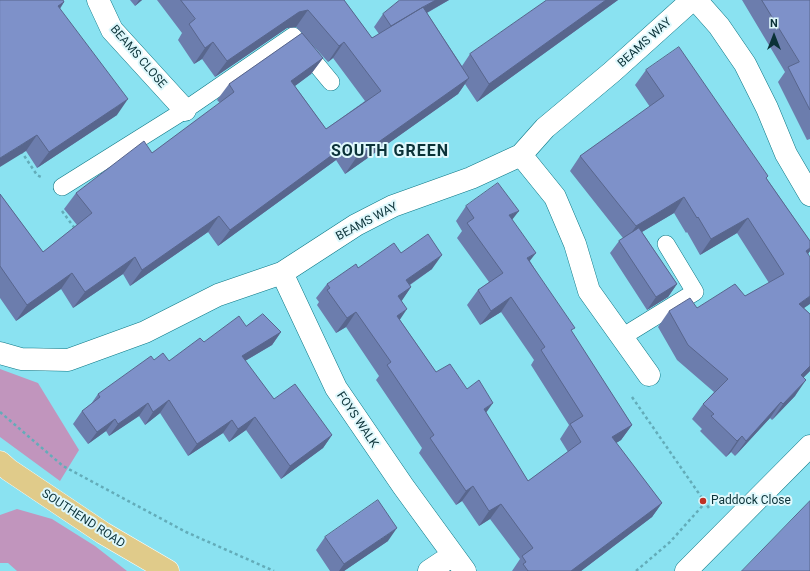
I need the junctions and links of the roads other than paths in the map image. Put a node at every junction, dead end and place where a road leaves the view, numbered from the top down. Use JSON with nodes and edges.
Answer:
{"nodes":[{"id":1,"x":98,"y":0,"type":"edge"},
{"id":2,"x":692,"y":0,"type":"edge"},
{"id":3,"x":696,"y":0,"type":"edge"},
{"id":4,"x":331,"y":82,"type":"dead end"},
{"id":5,"x":185,"y":110,"type":"junction"},
{"id":6,"x":521,"y":155,"type":"junction"},
{"id":7,"x":62,"y":188,"type":"road end"},
{"id":8,"x":810,"y":195,"type":"edge"},
{"id":9,"x":666,"y":244,"type":"dead end"},
{"id":10,"x":282,"y":273,"type":"junction"},
{"id":11,"x":622,"y":337,"type":"junction"},
{"id":12,"x":0,"y":353,"type":"edge"},
{"id":13,"x":649,"y":375,"type":"road end"},
{"id":14,"x":810,"y":446,"type":"edge"},
{"id":15,"x":0,"y":462,"type":"edge"},
{"id":16,"x":459,"y":563,"type":"edge"},
{"id":17,"x":168,"y":571,"type":"edge"},
{"id":18,"x":429,"y":571,"type":"edge"},
{"id":19,"x":686,"y":571,"type":"edge"}],
"edges":[{"from":1,"to":5,"type":"street","name":"BEAMS CLOSE"},
{"from":2,"to":6,"type":"street","name":"BEAMS WAY"},
{"from":3,"to":8,"type":"street"},
{"from":4,"to":5,"type":"lane"},
{"from":5,"to":7,"type":"lane"},
{"from":6,"to":10,"type":"street","name":"BEAMS WAY"},
{"from":6,"to":11,"type":"street"},
{"from":9,"to":11,"type":"lane"},
{"from":10,"to":12,"type":"street","name":"BEAMS WAY"},
{"from":10,"to":16,"type":"street","name":"FOYS WALK"},
{"from":11,"to":13,"type":"street"},
{"from":14,"to":19,"type":"street"},
{"from":15,"to":17,"type":"main road","name":"SOUTHEND ROAD"},
{"from":16,"to":18,"type":"street","name":"FOYS WALK"}]}
